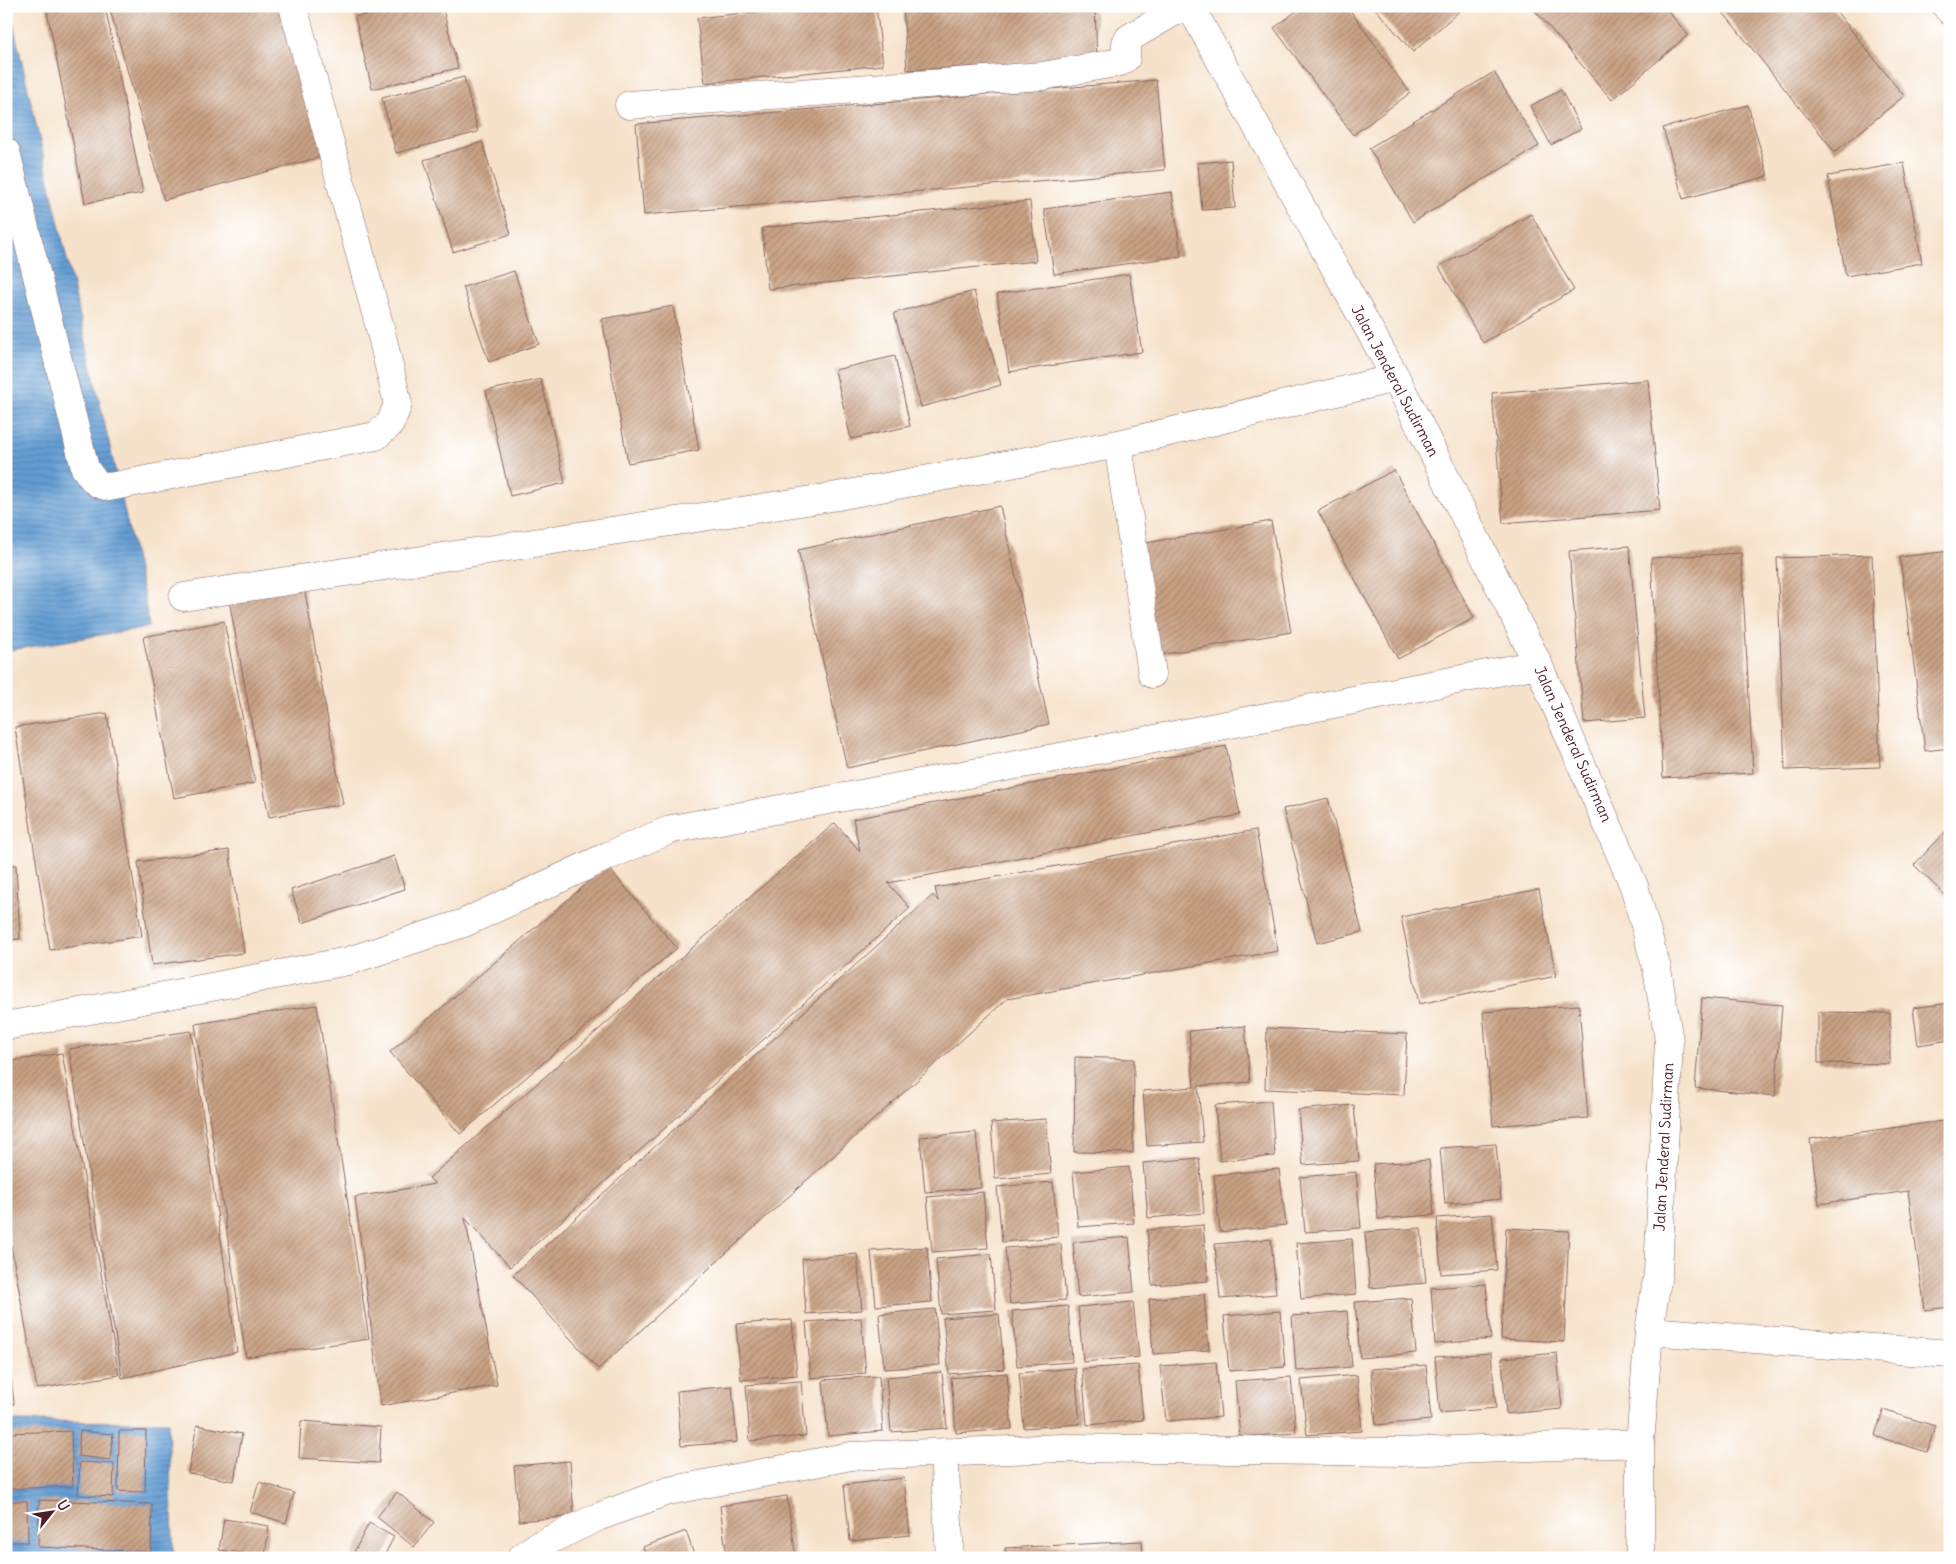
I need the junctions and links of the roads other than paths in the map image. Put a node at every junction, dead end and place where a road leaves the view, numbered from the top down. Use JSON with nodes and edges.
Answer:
{"nodes":[{"id":1,"x":294,"y":6,"type":"edge"},
{"id":2,"x":1184,"y":6,"type":"edge"},
{"id":3,"x":1190,"y":6,"type":"edge"},
{"id":4,"x":1946,"y":6,"type":"edge"},
{"id":5,"x":1950,"y":11,"type":"edge"},
{"id":6,"x":629,"y":105,"type":"dead end"},
{"id":7,"x":6,"y":152,"type":"edge"},
{"id":8,"x":1396,"y":378,"type":"junction"},
{"id":9,"x":1118,"y":444,"type":"junction"},
{"id":10,"x":183,"y":597,"type":"dead end"},
{"id":11,"x":1538,"y":664,"type":"junction"},
{"id":12,"x":1152,"y":674,"type":"dead end"},
{"id":13,"x":6,"y":1026,"type":"edge"},
{"id":14,"x":1649,"y":1331,"type":"junction"},
{"id":15,"x":1950,"y":1354,"type":"edge"},
{"id":16,"x":1640,"y":1443,"type":"junction"},
{"id":17,"x":944,"y":1452,"type":"junction"},
{"id":18,"x":522,"y":1558,"type":"edge"},
{"id":19,"x":950,"y":1558,"type":"edge"},
{"id":20,"x":1640,"y":1558,"type":"edge"}],
"edges":[{"from":1,"to":7,"type":"main road"},
{"from":2,"to":6,"type":"main road"},
{"from":3,"to":8,"type":"main road","name":"Jalan Jenderal Sudirman"},
{"from":4,"to":5,"type":"main road"},
{"from":8,"to":9,"type":"main road"},
{"from":8,"to":11,"type":"main road","name":"Jalan Jenderal Sudirman"},
{"from":9,"to":10,"type":"main road"},
{"from":9,"to":12,"type":"main road"},
{"from":11,"to":13,"type":"main road"},
{"from":11,"to":14,"type":"main road","name":"Jalan Jenderal Sudirman"},
{"from":14,"to":15,"type":"main road"},
{"from":14,"to":16,"type":"main road","name":"Jalan Jenderal Sudirman"},
{"from":16,"to":17,"type":"main road"},
{"from":16,"to":20,"type":"main road","name":"Jalan Jenderal Sudirman"},
{"from":17,"to":18,"type":"main road"},
{"from":17,"to":19,"type":"main road"}]}
